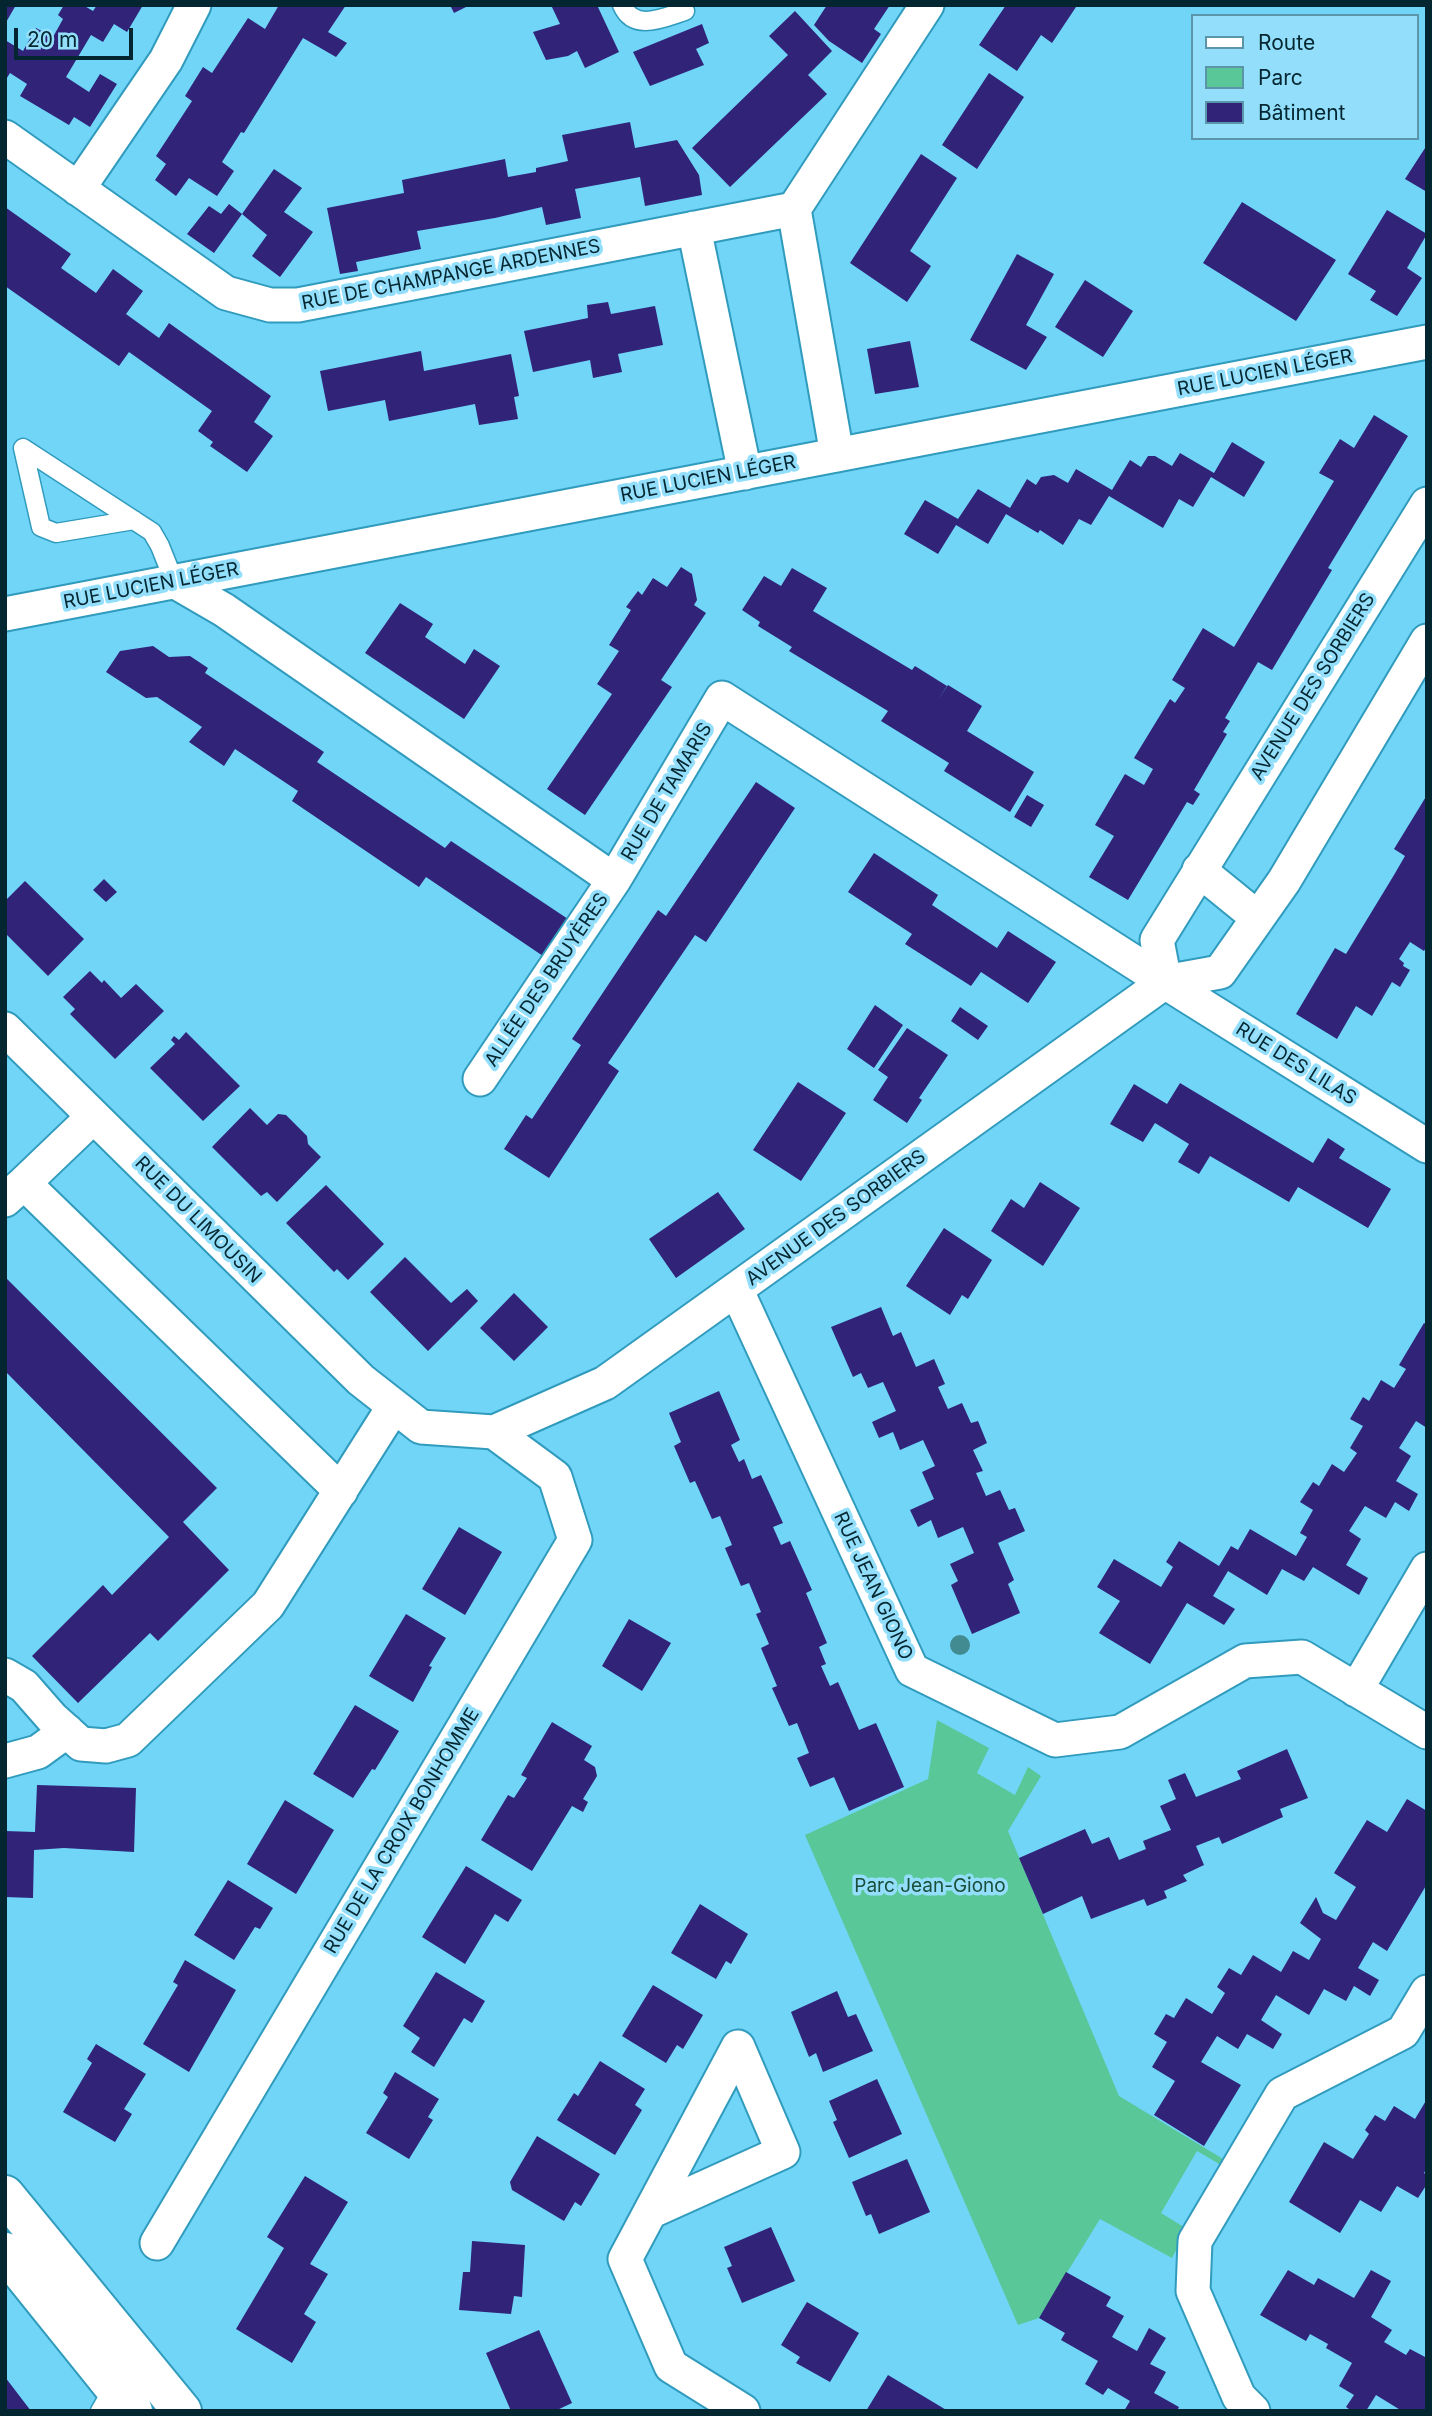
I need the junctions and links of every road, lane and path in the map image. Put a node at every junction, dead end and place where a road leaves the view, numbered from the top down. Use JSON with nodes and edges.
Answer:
{"nodes":[{"id":1,"x":194,"y":5,"type":"edge"},
{"id":2,"x":622,"y":5,"type":"edge"},
{"id":3,"x":926,"y":5,"type":"edge"},
{"id":4,"x":685,"y":11,"type":"dead end"},
{"id":5,"x":5,"y":137,"type":"edge"},
{"id":6,"x":78,"y":189,"type":"junction"},
{"id":7,"x":794,"y":209,"type":"junction"},
{"id":8,"x":694,"y":228,"type":"junction"},
{"id":9,"x":1422,"y":347,"type":"edge"},
{"id":10,"x":837,"y":455,"type":"junction"},
{"id":11,"x":745,"y":473,"type":"junction"},
{"id":12,"x":1427,"y":504,"type":"edge"},
{"id":13,"x":134,"y":520,"type":"junction"},
{"id":14,"x":174,"y":582,"type":"junction"},
{"id":15,"x":5,"y":614,"type":"edge"},
{"id":16,"x":1427,"y":641,"type":"edge"},
{"id":17,"x":1199,"y":870,"type":"junction"},
{"id":18,"x":614,"y":880,"type":"junction"},
{"id":19,"x":1258,"y":918,"type":"junction"},
{"id":20,"x":1165,"y":982,"type":"junction"},
{"id":21,"x":5,"y":1029,"type":"edge"},
{"id":22,"x":480,"y":1079,"type":"dead end"},
{"id":23,"x":93,"y":1117,"type":"junction"},
{"id":24,"x":1427,"y":1146,"type":"edge"},
{"id":25,"x":15,"y":1192,"type":"edge"},
{"id":26,"x":736,"y":1289,"type":"junction"},
{"id":27,"x":394,"y":1406,"type":"junction"},
{"id":28,"x":494,"y":1432,"type":"junction"},
{"id":29,"x":341,"y":1491,"type":"junction"},
{"id":30,"x":1427,"y":1569,"type":"edge"},
{"id":31,"x":5,"y":1675,"type":"edge"},
{"id":32,"x":1356,"y":1689,"type":"junction"},
{"id":33,"x":67,"y":1731,"type":"junction"},
{"id":34,"x":1427,"y":1732,"type":"edge"},
{"id":35,"x":5,"y":1761,"type":"edge"},
{"id":36,"x":1427,"y":1992,"type":"edge"},
{"id":37,"x":5,"y":2195,"type":"edge"},
{"id":38,"x":650,"y":2212,"type":"junction"},
{"id":39,"x":156,"y":2243,"type":"dead end"},
{"id":40,"x":5,"y":2252,"type":"edge"},
{"id":41,"x":116,"y":2403,"type":"edge"},
{"id":42,"x":182,"y":2411,"type":"edge"},
{"id":43,"x":743,"y":2411,"type":"edge"},
{"id":44,"x":1253,"y":2411,"type":"edge"}],
"edges":[{"from":1,"to":6,"type":"street"},
{"from":2,"to":4,"type":"lane"},
{"from":3,"to":7,"type":"street"},
{"from":5,"to":6,"type":"street","name":"RUE DE CHAMPANGE ARDENNES"},
{"from":6,"to":8,"type":"street","name":"RUE DE CHAMPANGE ARDENNES"},
{"from":7,"to":8,"type":"street","name":"RUE DE CHAMPANGE ARDENNES"},
{"from":7,"to":10,"type":"street"},
{"from":8,"to":11,"type":"street"},
{"from":9,"to":10,"type":"street","name":"RUE LUCIEN LÉGER"},
{"from":10,"to":11,"type":"street","name":"RUE LUCIEN LÉGER"},
{"from":11,"to":14,"type":"street","name":"RUE LUCIEN LÉGER"},
{"from":12,"to":17,"type":"street","name":"AVENUE DES SORBIERS"},
{"from":13,"to":13,"type":"lane"},
{"from":13,"to":14,"type":"lane"},
{"from":14,"to":15,"type":"street","name":"RUE LUCIEN LÉGER"},
{"from":14,"to":18,"type":"street","name":"RUE DE TAMARIS"},
{"from":16,"to":19,"type":"street","name":"AVENUE DES SORBIERS"},
{"from":17,"to":19,"type":"street"},
{"from":17,"to":20,"type":"street","name":"AVENUE DES SORBIERS"},
{"from":18,"to":20,"type":"street","name":"RUE DE TAMARIS"},
{"from":18,"to":22,"type":"street","name":"ALLÉE DES BRUYÈRES"},
{"from":19,"to":20,"type":"street","name":"AVENUE DES SORBIERS"},
{"from":20,"to":24,"type":"street","name":"RUE DES LILAS"},
{"from":20,"to":26,"type":"street","name":"AVENUE DES SORBIERS"},
{"from":21,"to":23,"type":"street","name":"RUE DU LIMOUSIN"},
{"from":23,"to":25,"type":"street"},
{"from":23,"to":27,"type":"street","name":"RUE DU LIMOUSIN"},
{"from":25,"to":29,"type":"street"},
{"from":26,"to":28,"type":"street","name":"AVENUE DES SORBIERS"},
{"from":26,"to":32,"type":"street","name":"RUE JEAN GIONO"},
{"from":27,"to":28,"type":"street","name":"RUE DU LIMOUSIN"},
{"from":27,"to":29,"type":"street"},
{"from":28,"to":39,"type":"street","name":"RUE DE LA CROIX BONHOMME"},
{"from":29,"to":33,"type":"street"},
{"from":30,"to":32,"type":"street"},
{"from":31,"to":33,"type":"street"},
{"from":32,"to":34,"type":"street","name":"RUE JEAN GIONO"},
{"from":33,"to":35,"type":"street"},
{"from":36,"to":44,"type":"street"},
{"from":37,"to":42,"type":"main road"},
{"from":38,"to":38,"type":"street"},
{"from":38,"to":43,"type":"street"},
{"from":40,"to":41,"type":"main road"}]}
